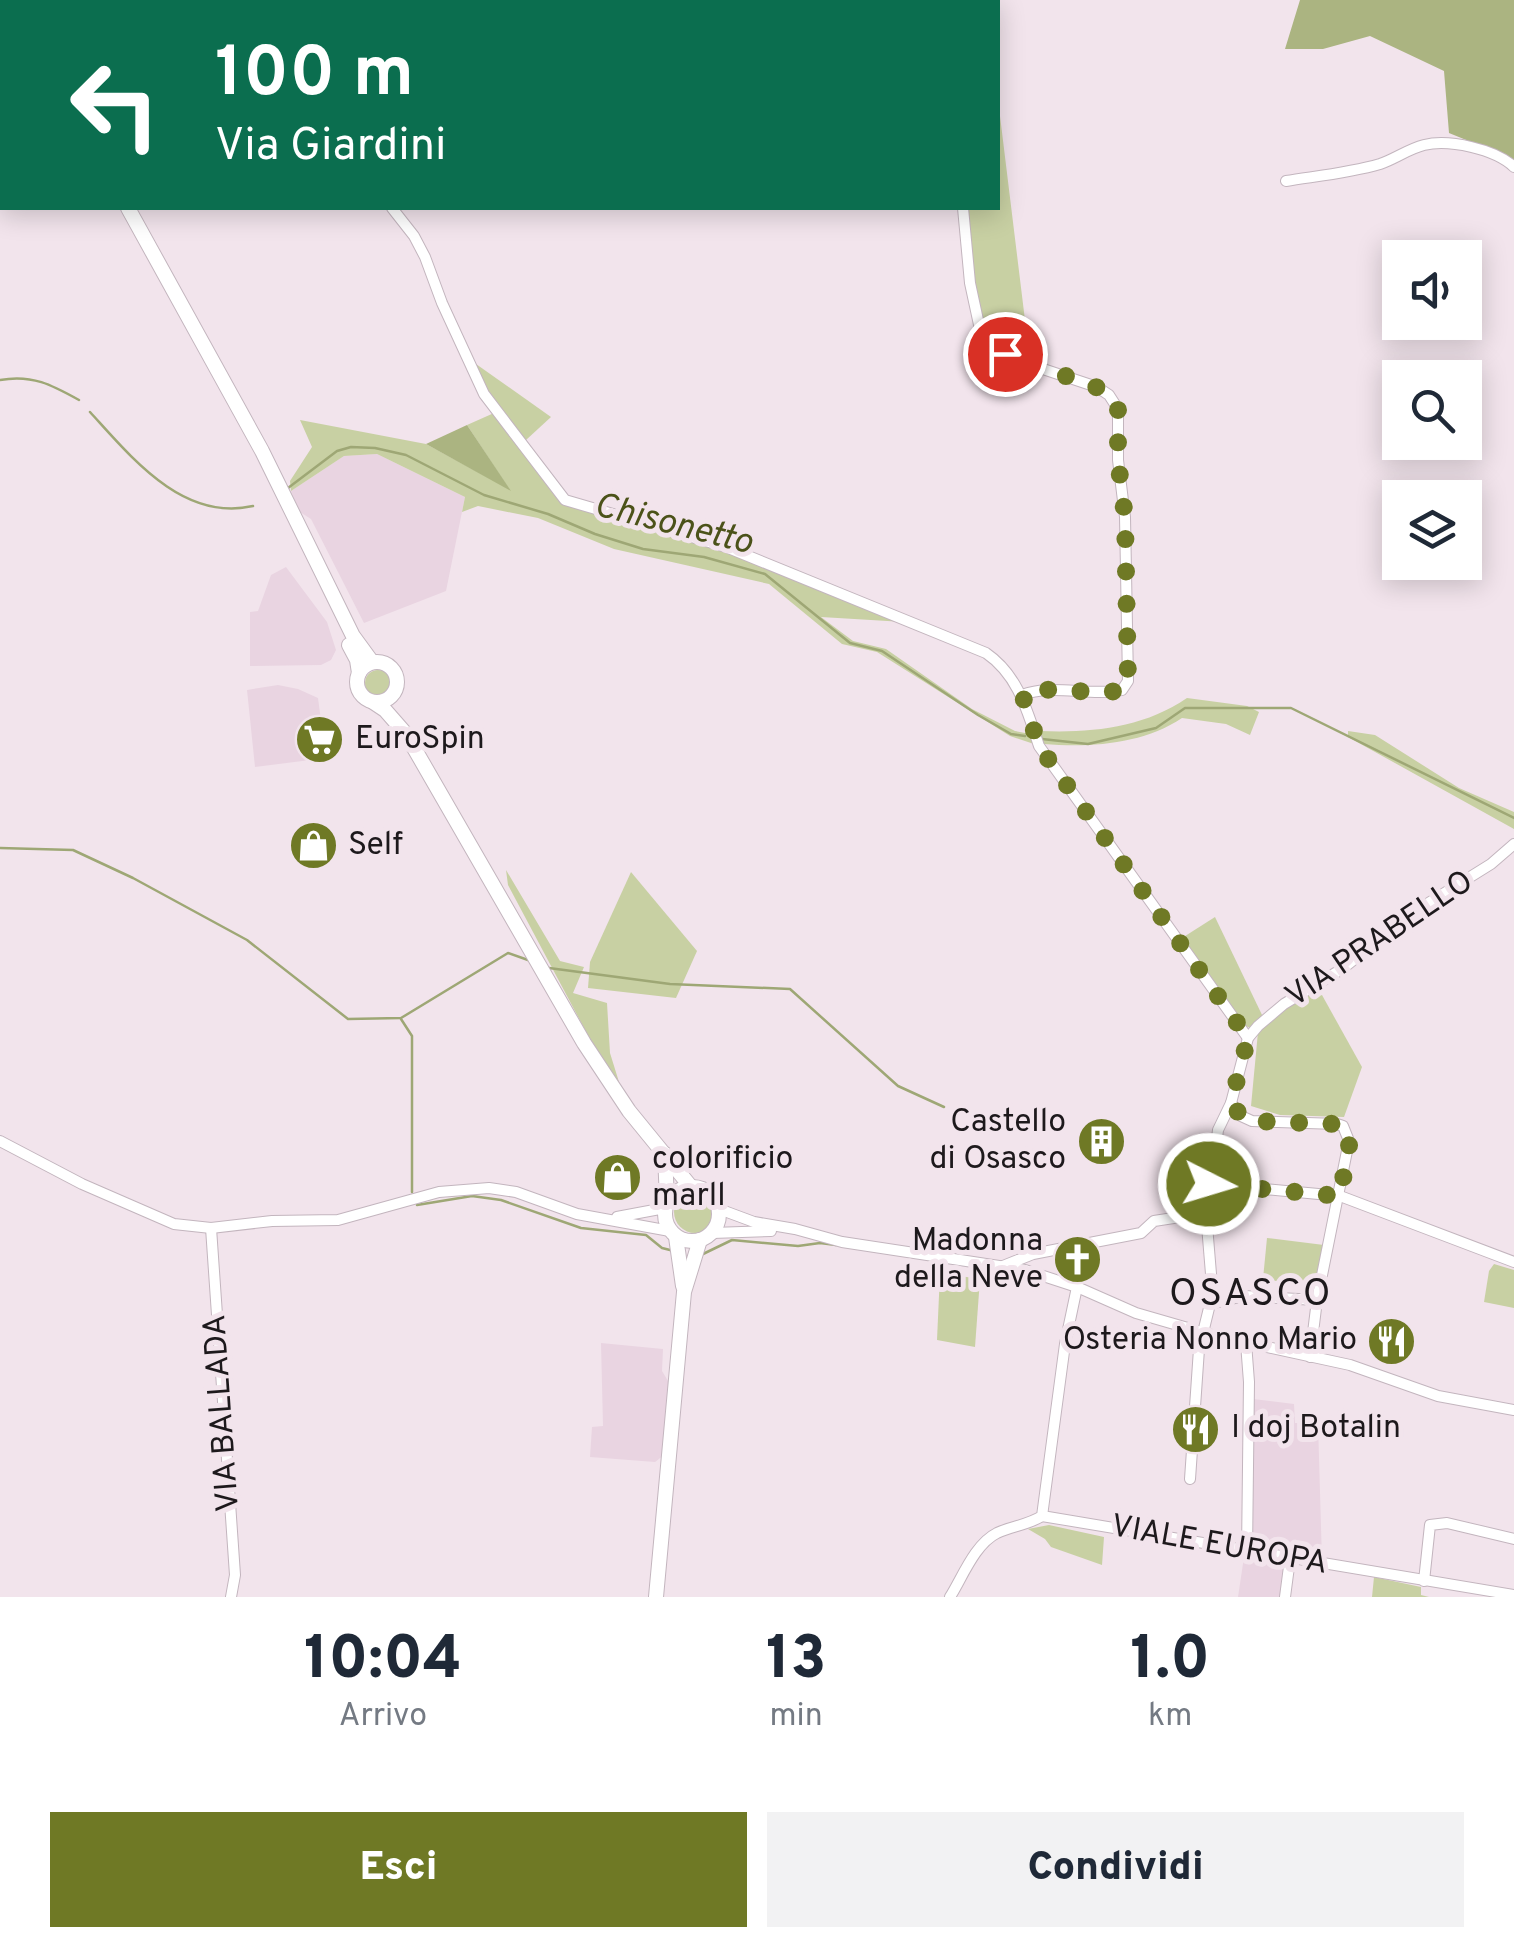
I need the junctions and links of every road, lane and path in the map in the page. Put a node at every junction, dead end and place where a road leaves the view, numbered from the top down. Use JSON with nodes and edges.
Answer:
{"nodes":[{"id":1,"x":1514,"y":167,"type":"edge"},
{"id":2,"x":1286,"y":182,"type":"dead end"},
{"id":3,"x":129,"y":210,"type":"edge"},
{"id":4,"x":394,"y":210,"type":"edge"},
{"id":5,"x":963,"y":210,"type":"edge"},
{"id":6,"x":245,"y":423,"type":"junction"},
{"id":7,"x":372,"y":662,"type":"junction"},
{"id":8,"x":359,"y":674,"type":"junction"},
{"id":9,"x":398,"y":685,"type":"junction"},
{"id":10,"x":1022,"y":694,"type":"junction"},
{"id":11,"x":373,"y":702,"type":"junction"},
{"id":12,"x":406,"y":734,"type":"junction"},
{"id":13,"x":1514,"y":844,"type":"edge"},
{"id":14,"x":1248,"y":1038,"type":"junction"},
{"id":15,"x":1231,"y":1103,"type":"junction"},
{"id":16,"x":0,"y":1141,"type":"edge"},
{"id":17,"x":664,"y":1153,"type":"junction"},
{"id":18,"x":1209,"y":1184,"type":"junction"},
{"id":19,"x":692,"y":1186,"type":"junction"},
{"id":20,"x":1340,"y":1196,"type":"junction"},
{"id":21,"x":666,"y":1205,"type":"junction"},
{"id":22,"x":719,"y":1209,"type":"junction"},
{"id":23,"x":1206,"y":1214,"type":"junction"},
{"id":24,"x":606,"y":1220,"type":"junction"},
{"id":25,"x":211,"y":1228,"type":"junction"},
{"id":26,"x":673,"y":1234,"type":"junction"},
{"id":27,"x":814,"y":1235,"type":"junction"},
{"id":28,"x":706,"y":1237,"type":"junction"},
{"id":29,"x":1514,"y":1262,"type":"edge"},
{"id":30,"x":1003,"y":1266,"type":"junction"},
{"id":31,"x":1077,"y":1288,"type":"junction"},
{"id":32,"x":684,"y":1292,"type":"junction"},
{"id":33,"x":1317,"y":1300,"type":"junction"},
{"id":34,"x":1210,"y":1304,"type":"junction"},
{"id":35,"x":1202,"y":1332,"type":"junction"},
{"id":36,"x":1246,"y":1343,"type":"junction"},
{"id":37,"x":1310,"y":1357,"type":"junction"},
{"id":38,"x":1514,"y":1410,"type":"edge"},
{"id":39,"x":1190,"y":1478,"type":"dead end"},
{"id":40,"x":1042,"y":1516,"type":"junction"},
{"id":41,"x":1514,"y":1539,"type":"edge"},
{"id":42,"x":1246,"y":1552,"type":"junction"},
{"id":43,"x":1290,"y":1558,"type":"junction"},
{"id":44,"x":1424,"y":1581,"type":"junction"},
{"id":45,"x":1514,"y":1595,"type":"edge"},
{"id":46,"x":231,"y":1597,"type":"edge"},
{"id":47,"x":656,"y":1597,"type":"edge"},
{"id":48,"x":950,"y":1597,"type":"edge"},
{"id":49,"x":1285,"y":1597,"type":"edge"}],
"edges":[{"from":1,"to":2,"type":"street"},
{"from":3,"to":6,"type":"main road"},
{"from":4,"to":10,"type":"street"},
{"from":5,"to":10,"type":"street"},
{"from":6,"to":7,"type":"main road"},
{"from":6,"to":8,"type":"main road"},
{"from":7,"to":8,"type":"main road"},
{"from":7,"to":9,"type":"main road"},
{"from":8,"to":11,"type":"main road"},
{"from":9,"to":11,"type":"main road"},
{"from":9,"to":12,"type":"main road"},
{"from":10,"to":14,"type":"street"},
{"from":11,"to":12,"type":"main road"},
{"from":12,"to":17,"type":"main road"},
{"from":13,"to":14,"type":"street","name":"VIA PRABELLO"},
{"from":14,"to":15,"type":"street"},
{"from":15,"to":18,"type":"street"},
{"from":15,"to":20,"type":"street"},
{"from":16,"to":25,"type":"street"},
{"from":17,"to":19,"type":"main road"},
{"from":17,"to":21,"type":"main road"},
{"from":18,"to":20,"type":"street"},
{"from":18,"to":23,"type":"street"},
{"from":19,"to":21,"type":"main road"},
{"from":19,"to":22,"type":"main road"},
{"from":20,"to":29,"type":"street"},
{"from":20,"to":33,"type":"street"},
{"from":21,"to":24,"type":"street"},
{"from":21,"to":26,"type":"main road"},
{"from":22,"to":27,"type":"street"},
{"from":22,"to":28,"type":"main road"},
{"from":23,"to":30,"type":"street"},
{"from":23,"to":34,"type":"street"},
{"from":24,"to":25,"type":"street"},
{"from":24,"to":26,"type":"street"},
{"from":25,"to":46,"type":"street","name":"VIA BALLADA"},
{"from":26,"to":28,"type":"main road"},
{"from":26,"to":32,"type":"main road"},
{"from":27,"to":28,"type":"street"},
{"from":27,"to":30,"type":"street"},
{"from":28,"to":32,"type":"main road"},
{"from":30,"to":31,"type":"street"},
{"from":31,"to":35,"type":"street"},
{"from":31,"to":40,"type":"street"},
{"from":32,"to":47,"type":"main road"},
{"from":33,"to":34,"type":"street"},
{"from":33,"to":37,"type":"street"},
{"from":34,"to":35,"type":"street"},
{"from":35,"to":36,"type":"street"},
{"from":35,"to":39,"type":"street"},
{"from":36,"to":37,"type":"street"},
{"from":36,"to":42,"type":"street"},
{"from":37,"to":38,"type":"street"},
{"from":40,"to":42,"type":"street","name":"VIALE EUROPA"},
{"from":40,"to":48,"type":"street"},
{"from":41,"to":44,"type":"street"},
{"from":42,"to":43,"type":"street","name":"VIALE EUROPA"},
{"from":43,"to":44,"type":"street","name":"VIALE EUROPA"},
{"from":43,"to":49,"type":"street"},
{"from":44,"to":45,"type":"street","name":"VIALE EUROPA"}]}
